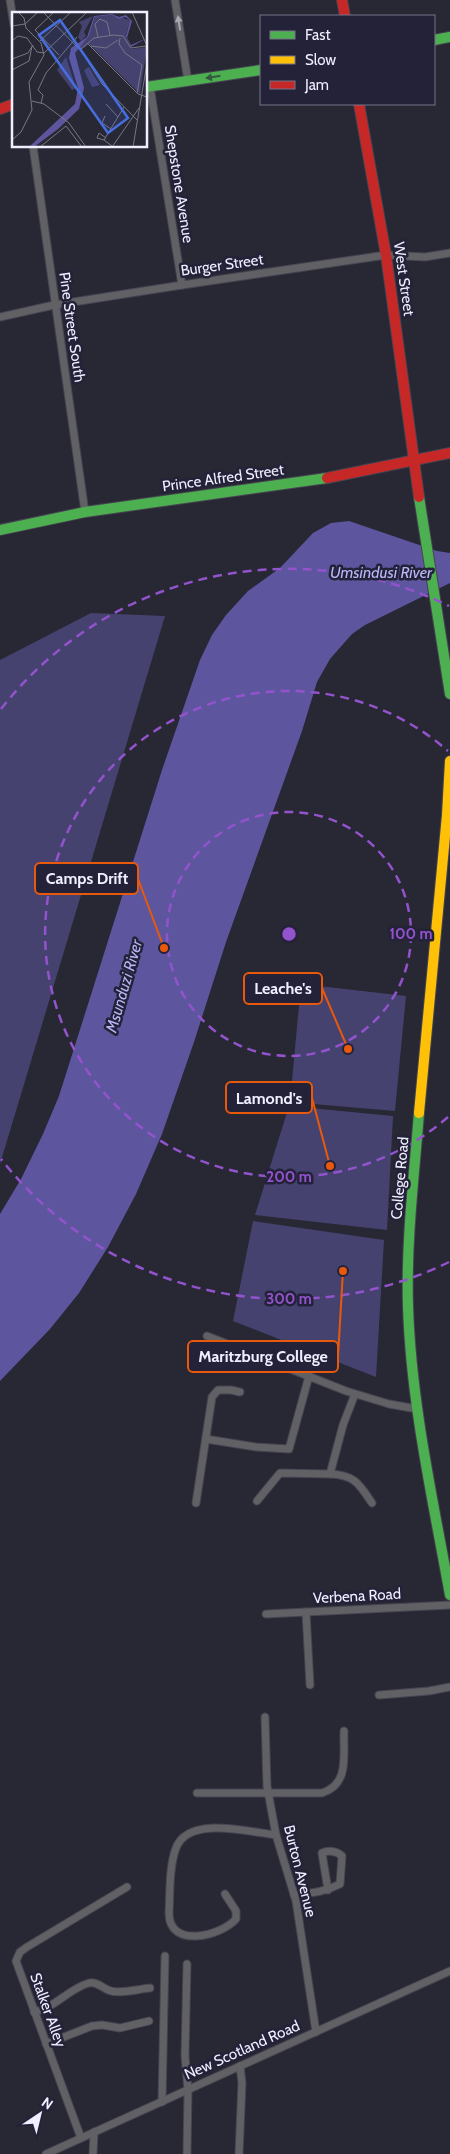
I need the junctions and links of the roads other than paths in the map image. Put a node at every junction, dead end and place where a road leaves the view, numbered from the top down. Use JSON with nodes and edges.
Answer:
{"nodes":[{"id":1,"x":176,"y":0,"type":"edge"},
{"id":2,"x":342,"y":0,"type":"edge"},
{"id":3,"x":345,"y":15,"type":"edge"},
{"id":4,"x":450,"y":37,"type":"edge"},
{"id":5,"x":435,"y":40,"type":"edge"},
{"id":6,"x":260,"y":70,"type":"edge"},
{"id":7,"x":188,"y":81,"type":"junction"},
{"id":8,"x":148,"y":87,"type":"edge"},
{"id":9,"x":12,"y":105,"type":"edge"},
{"id":10,"x":359,"y":105,"type":"edge"},
{"id":11,"x":0,"y":109,"type":"edge"},
{"id":12,"x":33,"y":148,"type":"edge"},
{"id":13,"x":450,"y":253,"type":"edge"},
{"id":14,"x":386,"y":254,"type":"junction"},
{"id":15,"x":182,"y":285,"type":"junction"},
{"id":16,"x":54,"y":305,"type":"junction"},
{"id":17,"x":0,"y":317,"type":"edge"},
{"id":18,"x":450,"y":453,"type":"edge"},
{"id":19,"x":414,"y":459,"type":"junction"},
{"id":20,"x":84,"y":512,"type":"junction"},
{"id":21,"x":0,"y":530,"type":"edge"},
{"id":22,"x":446,"y":640,"type":"edge"},
{"id":23,"x":448,"y":672,"type":"edge"},
{"id":24,"x":450,"y":694,"type":"edge"},
{"id":25,"x":450,"y":761,"type":"edge"},
{"id":26,"x":207,"y":1336,"type":"dead end"},
{"id":27,"x":309,"y":1376,"type":"junction"},
{"id":28,"x":240,"y":1392,"type":"dead end"},
{"id":29,"x":355,"y":1394,"type":"junction"},
{"id":30,"x":417,"y":1409,"type":"junction"},
{"id":31,"x":206,"y":1438,"type":"junction"},
{"id":32,"x":330,"y":1474,"type":"junction"},
{"id":33,"x":257,"y":1501,"type":"dead end"},
{"id":34,"x":196,"y":1503,"type":"dead end"},
{"id":35,"x":372,"y":1503,"type":"dead end"},
{"id":36,"x":450,"y":1595,"type":"edge"},
{"id":37,"x":450,"y":1605,"type":"edge"},
{"id":38,"x":306,"y":1612,"type":"junction"},
{"id":39,"x":266,"y":1614,"type":"dead end"},
{"id":40,"x":310,"y":1685,"type":"dead end"},
{"id":41,"x":450,"y":1686,"type":"edge"},
{"id":42,"x":379,"y":1695,"type":"dead end"},
{"id":43,"x":265,"y":1717,"type":"dead end"},
{"id":44,"x":344,"y":1731,"type":"dead end"},
{"id":45,"x":197,"y":1793,"type":"dead end"},
{"id":46,"x":269,"y":1793,"type":"junction"},
{"id":47,"x":276,"y":1835,"type":"junction"},
{"id":48,"x":126,"y":1886,"type":"dead end"},
{"id":49,"x":328,"y":1890,"type":"junction"},
{"id":50,"x":225,"y":1894,"type":"dead end"},
{"id":51,"x":294,"y":1895,"type":"junction"},
{"id":52,"x":165,"y":1956,"type":"dead end"},
{"id":53,"x":187,"y":1964,"type":"dead end"},
{"id":54,"x":450,"y":1972,"type":"edge"},
{"id":55,"x":150,"y":1988,"type":"dead end"},
{"id":56,"x":34,"y":2012,"type":"junction"},
{"id":57,"x":150,"y":2022,"type":"dead end"},
{"id":58,"x":316,"y":2032,"type":"junction"},
{"id":59,"x":46,"y":2044,"type":"junction"},
{"id":60,"x":240,"y":2066,"type":"junction"},
{"id":61,"x":188,"y":2090,"type":"junction"},
{"id":62,"x":162,"y":2102,"type":"junction"},
{"id":63,"x":94,"y":2132,"type":"junction"},
{"id":64,"x":81,"y":2138,"type":"junction"},
{"id":65,"x":46,"y":2154,"type":"edge"},
{"id":66,"x":93,"y":2154,"type":"edge"},
{"id":67,"x":186,"y":2154,"type":"edge"},
{"id":68,"x":239,"y":2154,"type":"edge"}],
"edges":[{"from":7,"to":1,"type":"street","one_way":true},
{"from":2,"to":3,"type":"street"},
{"from":4,"to":5,"type":"street"},
{"from":6,"to":7,"type":"street","one_way":true},
{"from":7,"to":8,"type":"street"},
{"from":8,"to":15,"type":"street","name":"Shepstone Avenue"},
{"from":9,"to":11,"type":"street"},
{"from":10,"to":14,"type":"street","name":"West Street"},
{"from":12,"to":16,"type":"street","name":"Pine Street South"},
{"from":13,"to":14,"type":"street","name":"Burger Street"},
{"from":14,"to":15,"type":"street","name":"Burger Street"},
{"from":14,"to":19,"type":"street","name":"West Street"},
{"from":15,"to":16,"type":"street","name":"Burger Street"},
{"from":16,"to":17,"type":"street","name":"Burger Street"},
{"from":16,"to":20,"type":"street","name":"Pine Street South"},
{"from":18,"to":19,"type":"street","name":"Prince Alfred Street"},
{"from":19,"to":20,"type":"street","name":"Prince Alfred Street"},
{"from":19,"to":22,"type":"street"},
{"from":20,"to":21,"type":"street","name":"Prince Alfred Street"},
{"from":22,"to":23,"type":"street"},
{"from":23,"to":24,"type":"street"},
{"from":25,"to":30,"type":"street","name":"College Road"},
{"from":26,"to":27,"type":"street"},
{"from":27,"to":29,"type":"street"},
{"from":27,"to":31,"type":"street"},
{"from":28,"to":31,"type":"street"},
{"from":29,"to":30,"type":"street"},
{"from":29,"to":32,"type":"street"},
{"from":30,"to":36,"type":"street","name":"College Road"},
{"from":31,"to":34,"type":"street"},
{"from":32,"to":33,"type":"street"},
{"from":32,"to":35,"type":"street"},
{"from":37,"to":38,"type":"street","name":"Verbena Road"},
{"from":38,"to":39,"type":"street","name":"Verbena Road"},
{"from":38,"to":40,"type":"street"},
{"from":41,"to":42,"type":"street"},
{"from":43,"to":46,"type":"street","name":"Burton Avenue"},
{"from":44,"to":46,"type":"street"},
{"from":45,"to":46,"type":"street"},
{"from":46,"to":47,"type":"street","name":"Burton Avenue"},
{"from":47,"to":50,"type":"street"},
{"from":47,"to":51,"type":"street","name":"Burton Avenue"},
{"from":48,"to":56,"type":"street","name":"Stalker Alley"},
{"from":49,"to":49,"type":"street"},
{"from":49,"to":51,"type":"street"},
{"from":51,"to":58,"type":"street","name":"Burton Avenue"},
{"from":52,"to":62,"type":"street"},
{"from":53,"to":61,"type":"street"},
{"from":54,"to":58,"type":"street","name":"New Scotland Road"},
{"from":55,"to":56,"type":"street"},
{"from":56,"to":59,"type":"street","name":"Stalker Alley"},
{"from":57,"to":59,"type":"street"},
{"from":58,"to":60,"type":"street","name":"New Scotland Road"},
{"from":59,"to":64,"type":"street","name":"Stalker Alley"},
{"from":60,"to":61,"type":"street","name":"New Scotland Road"},
{"from":60,"to":68,"type":"street"},
{"from":61,"to":62,"type":"street","name":"New Scotland Road"},
{"from":61,"to":67,"type":"street"},
{"from":62,"to":63,"type":"street","name":"New Scotland Road"},
{"from":63,"to":64,"type":"street","name":"New Scotland Road"},
{"from":63,"to":66,"type":"street"},
{"from":64,"to":65,"type":"street","name":"New Scotland Road"}]}
